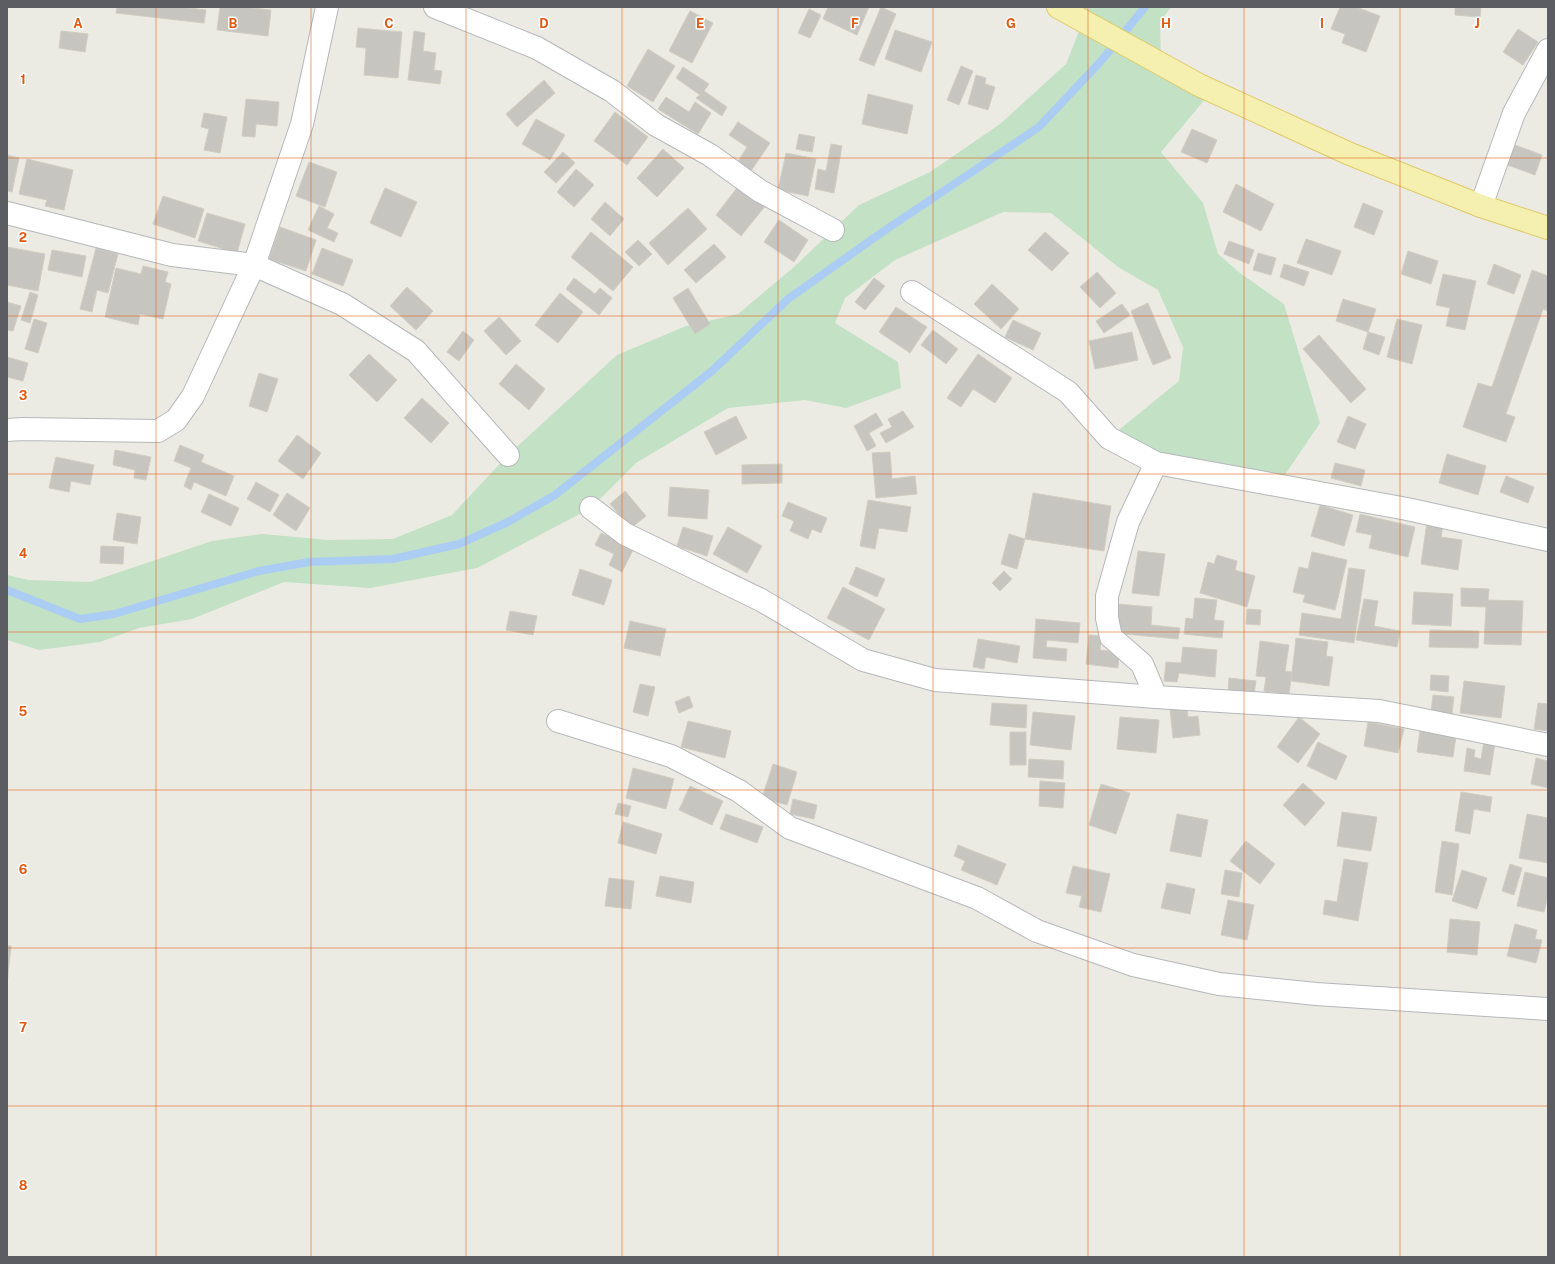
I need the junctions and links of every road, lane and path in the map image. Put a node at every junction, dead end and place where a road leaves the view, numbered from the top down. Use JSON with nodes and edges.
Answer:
{"nodes":[{"id":1,"x":327,"y":7,"type":"edge"},
{"id":2,"x":435,"y":7,"type":"edge"},
{"id":3,"x":1058,"y":7,"type":"edge"},
{"id":4,"x":1548,"y":50,"type":"edge"},
{"id":5,"x":1481,"y":206,"type":"junction"},
{"id":6,"x":7,"y":213,"type":"edge"},
{"id":7,"x":1548,"y":228,"type":"edge"},
{"id":8,"x":833,"y":230,"type":"dead end"},
{"id":9,"x":254,"y":265,"type":"junction"},
{"id":10,"x":912,"y":292,"type":"dead end"},
{"id":11,"x":7,"y":430,"type":"edge"},
{"id":12,"x":508,"y":455,"type":"dead end"},
{"id":13,"x":1156,"y":463,"type":"junction"},
{"id":14,"x":591,"y":508,"type":"dead end"},
{"id":15,"x":1548,"y":540,"type":"edge"},
{"id":16,"x":1156,"y":697,"type":"junction"},
{"id":17,"x":558,"y":721,"type":"dead end"},
{"id":18,"x":1548,"y":745,"type":"edge"},
{"id":19,"x":1548,"y":1009,"type":"edge"}],
"edges":[{"from":1,"to":9,"type":"street"},
{"from":2,"to":8,"type":"street"},
{"from":3,"to":5,"type":"main road"},
{"from":4,"to":5,"type":"street"},
{"from":5,"to":7,"type":"main road"},
{"from":6,"to":9,"type":"street"},
{"from":9,"to":11,"type":"street"},
{"from":9,"to":12,"type":"street"},
{"from":10,"to":13,"type":"street"},
{"from":13,"to":15,"type":"street"},
{"from":13,"to":16,"type":"street"},
{"from":14,"to":16,"type":"street"},
{"from":16,"to":18,"type":"street"},
{"from":17,"to":19,"type":"street"}]}
